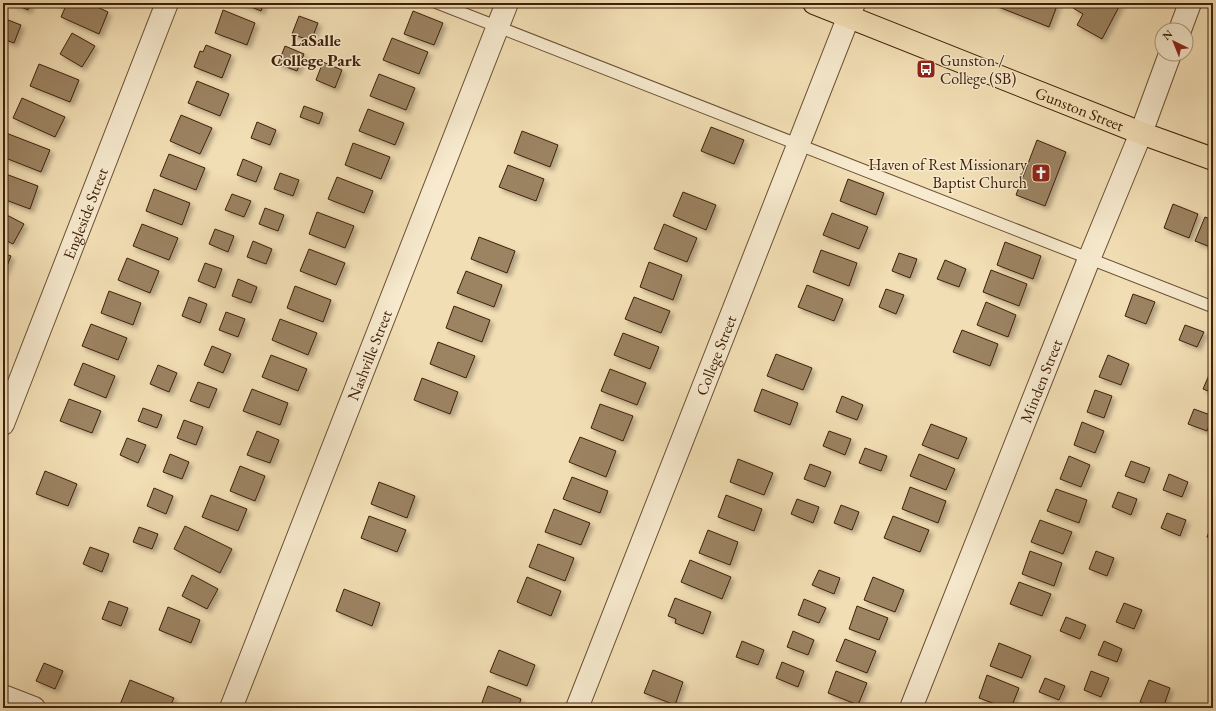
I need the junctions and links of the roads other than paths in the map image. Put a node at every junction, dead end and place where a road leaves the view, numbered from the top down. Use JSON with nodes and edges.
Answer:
{"nodes":[{"id":1,"x":167,"y":3,"type":"edge"},
{"id":2,"x":437,"y":3,"type":"edge"},
{"id":3,"x":507,"y":3,"type":"edge"},
{"id":4,"x":814,"y":3,"type":"edge"},
{"id":5,"x":1190,"y":3,"type":"edge"},
{"id":6,"x":851,"y":10,"type":"edge"},
{"id":7,"x":1183,"y":22,"type":"edge"},
{"id":8,"x":498,"y":28,"type":"junction"},
{"id":9,"x":1167,"y":62,"type":"edge"},
{"id":10,"x":1141,"y":133,"type":"junction"},
{"id":11,"x":798,"y":145,"type":"junction"},
{"id":12,"x":1213,"y":159,"type":"edge"},
{"id":13,"x":1089,"y":259,"type":"junction"},
{"id":14,"x":1213,"y":307,"type":"edge"},
{"id":15,"x":3,"y":424,"type":"edge"},
{"id":16,"x":3,"y":696,"type":"edge"},
{"id":17,"x":34,"y":708,"type":"edge"},
{"id":18,"x":231,"y":708,"type":"edge"},
{"id":19,"x":577,"y":708,"type":"edge"},
{"id":20,"x":911,"y":708,"type":"edge"}],
"edges":[{"from":1,"to":15,"type":"street","name":"Engleside Street"},
{"from":2,"to":8,"type":"lane"},
{"from":3,"to":8,"type":"street","name":"Nashville Street"},
{"from":4,"to":6,"type":"main road","name":"Gunston Street"},
{"from":5,"to":7,"type":"street"},
{"from":6,"to":10,"type":"main road","name":"Gunston Street"},
{"from":6,"to":11,"type":"street","name":"College Street"},
{"from":8,"to":11,"type":"lane"},
{"from":8,"to":18,"type":"street","name":"Nashville Street"},
{"from":9,"to":10,"type":"street","name":"Minden Street"},
{"from":10,"to":12,"type":"main road","name":"Gunston Street"},
{"from":10,"to":13,"type":"street","name":"Minden Street"},
{"from":11,"to":13,"type":"lane"},
{"from":11,"to":19,"type":"street","name":"College Street"},
{"from":13,"to":14,"type":"lane"},
{"from":13,"to":20,"type":"street","name":"Minden Street"},
{"from":16,"to":17,"type":"street"}]}
